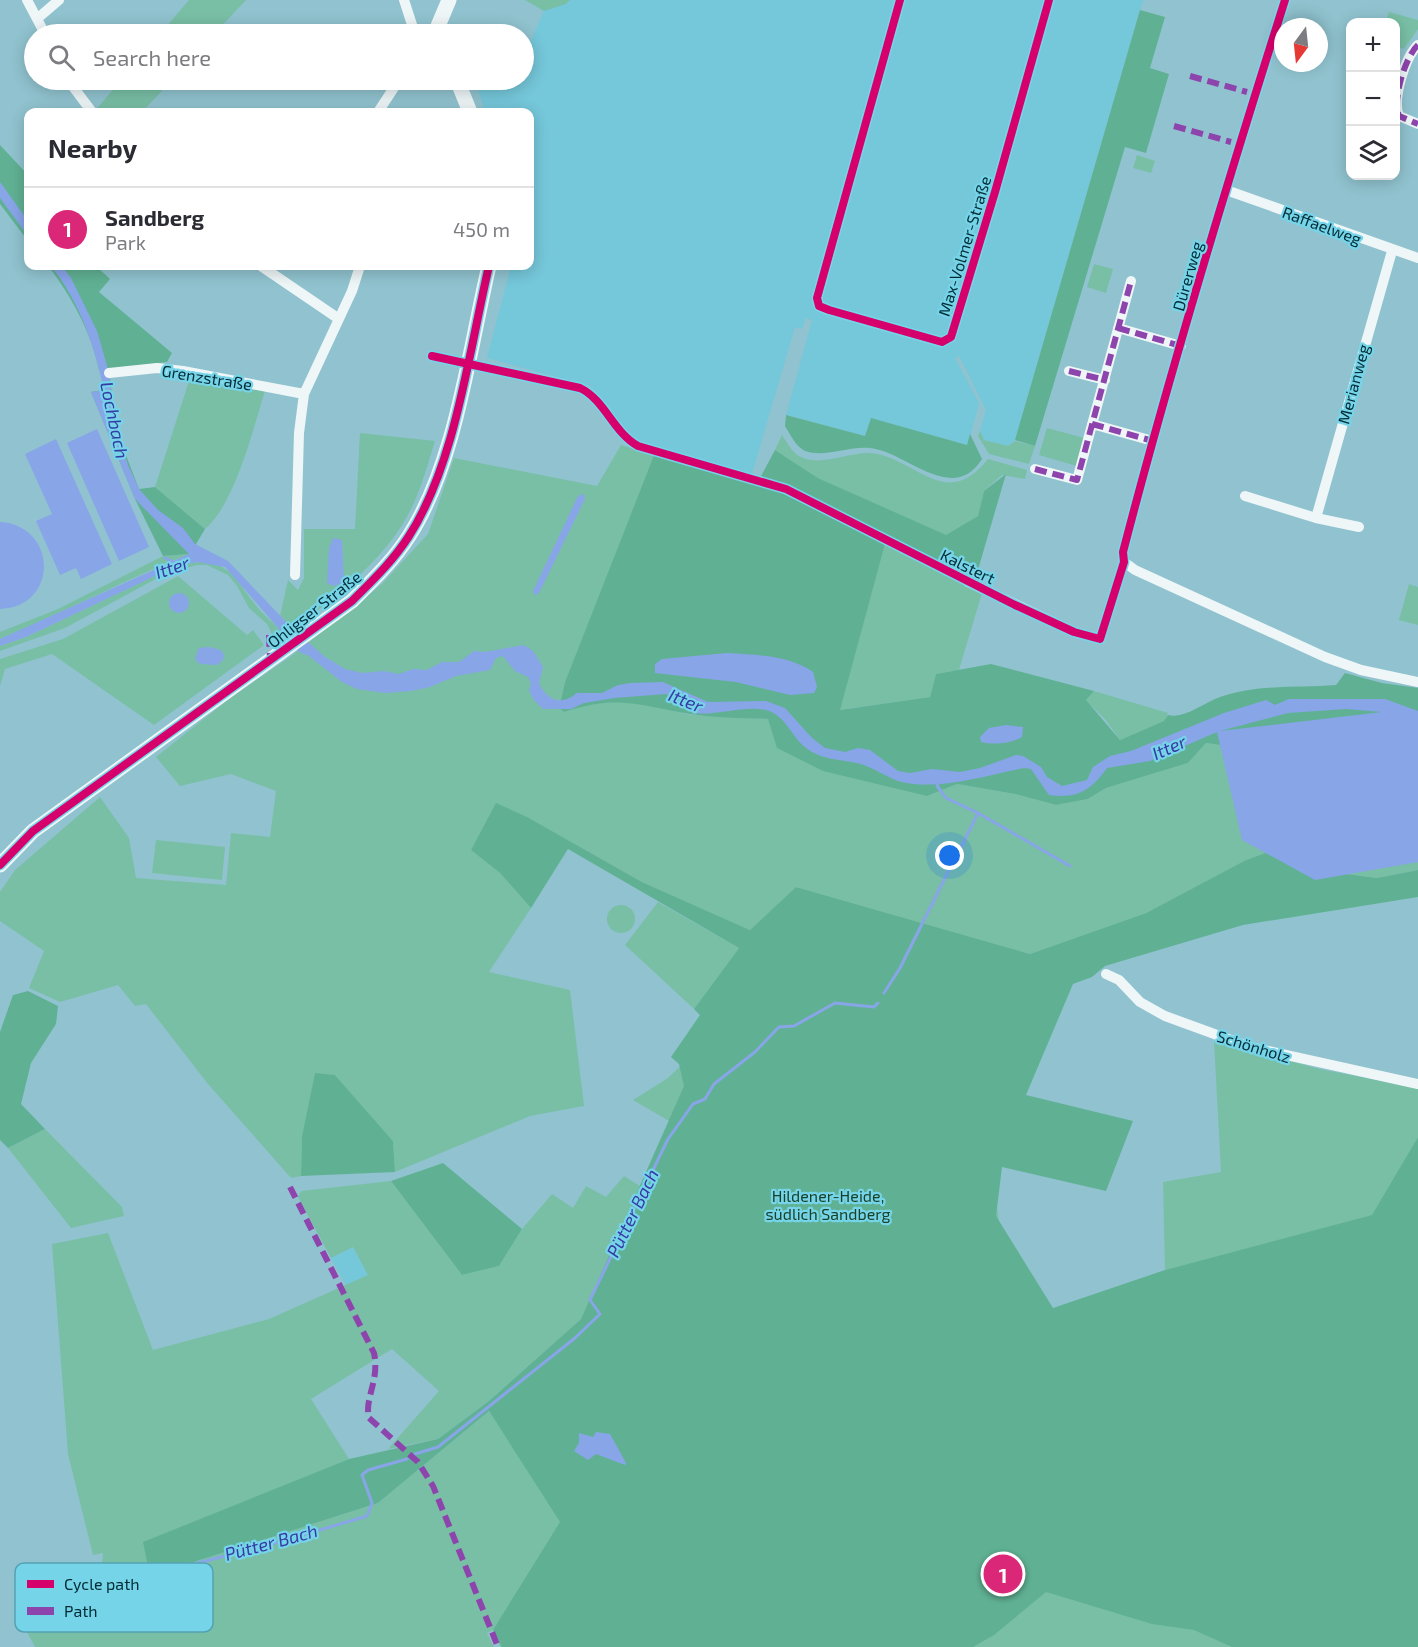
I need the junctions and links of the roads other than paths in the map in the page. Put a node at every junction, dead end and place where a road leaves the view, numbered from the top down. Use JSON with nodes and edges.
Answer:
{"nodes":[{"id":1,"x":27,"y":0,"type":"edge"},
{"id":2,"x":58,"y":0,"type":"edge"},
{"id":3,"x":404,"y":0,"type":"edge"},
{"id":4,"x":449,"y":0,"type":"edge"},
{"id":5,"x":900,"y":0,"type":"edge"},
{"id":6,"x":1049,"y":0,"type":"edge"},
{"id":7,"x":1285,"y":0,"type":"edge"},
{"id":8,"x":38,"y":18,"type":"junction"},
{"id":9,"x":41,"y":24,"type":"edge"},
{"id":10,"x":412,"y":24,"type":"edge"},
{"id":11,"x":439,"y":24,"type":"edge"},
{"id":12,"x":1418,"y":45,"type":"edge"},
{"id":13,"x":1400,"y":86,"type":"edge"},
{"id":14,"x":76,"y":90,"type":"edge"},
{"id":15,"x":392,"y":90,"type":"edge"},
{"id":16,"x":461,"y":90,"type":"edge"},
{"id":17,"x":89,"y":108,"type":"edge"},
{"id":18,"x":381,"y":108,"type":"edge"},
{"id":19,"x":468,"y":108,"type":"edge"},
{"id":20,"x":1400,"y":114,"type":"edge"},
{"id":21,"x":1418,"y":124,"type":"edge"},
{"id":22,"x":1226,"y":190,"type":"junction"},
{"id":23,"x":1392,"y":251,"type":"junction"},
{"id":24,"x":1418,"y":258,"type":"edge"},
{"id":25,"x":267,"y":270,"type":"edge"},
{"id":26,"x":359,"y":270,"type":"edge"},
{"id":27,"x":488,"y":270,"type":"edge"},
{"id":28,"x":1131,"y":281,"type":"dead end"},
{"id":29,"x":339,"y":319,"type":"junction"},
{"id":30,"x":1118,"y":328,"type":"junction"},
{"id":31,"x":1181,"y":346,"type":"junction"},
{"id":32,"x":1069,"y":371,"type":"dead end"},
{"id":33,"x":109,"y":374,"type":"dead end"},
{"id":34,"x":1105,"y":380,"type":"junction"},
{"id":35,"x":304,"y":394,"type":"junction"},
{"id":36,"x":1092,"y":424,"type":"junction"},
{"id":37,"x":1153,"y":441,"type":"junction"},
{"id":38,"x":1035,"y":469,"type":"dead end"},
{"id":39,"x":1245,"y":496,"type":"dead end"},
{"id":40,"x":1316,"y":518,"type":"junction"},
{"id":41,"x":1359,"y":527,"type":"dead end"},
{"id":42,"x":1124,"y":562,"type":"junction"},
{"id":43,"x":295,"y":575,"type":"dead end"},
{"id":44,"x":968,"y":582,"type":"dead end"},
{"id":45,"x":1418,"y":682,"type":"edge"},
{"id":46,"x":0,"y":865,"type":"edge"},
{"id":47,"x":1106,"y":974,"type":"dead end"},
{"id":48,"x":1418,"y":1084,"type":"edge"}],
"edges":[{"from":1,"to":8,"type":"street"},
{"from":2,"to":8,"type":"street"},
{"from":3,"to":10,"type":"street"},
{"from":4,"to":11,"type":"main road"},
{"from":5,"to":6,"type":"street","name":"Max-Volmer-Straße"},
{"from":7,"to":22,"type":"street","name":"Dürerweg"},
{"from":8,"to":9,"type":"street"},
{"from":12,"to":13,"type":"street"},
{"from":14,"to":17,"type":"street"},
{"from":15,"to":18,"type":"street"},
{"from":16,"to":19,"type":"main road"},
{"from":20,"to":21,"type":"street"},
{"from":22,"to":23,"type":"street","name":"Raffaelweg"},
{"from":22,"to":31,"type":"street","name":"Dürerweg"},
{"from":23,"to":24,"type":"street","name":"Raffaelweg"},
{"from":23,"to":40,"type":"street","name":"Merianweg"},
{"from":25,"to":29,"type":"street"},
{"from":26,"to":29,"type":"street"},
{"from":27,"to":46,"type":"main road","name":"Ohligser Straße"},
{"from":28,"to":30,"type":"street"},
{"from":29,"to":35,"type":"street"},
{"from":30,"to":31,"type":"street"},
{"from":30,"to":34,"type":"street"},
{"from":31,"to":37,"type":"street","name":"Dürerweg"},
{"from":32,"to":34,"type":"street"},
{"from":33,"to":35,"type":"street","name":"Grenzstraße"},
{"from":34,"to":36,"type":"street"},
{"from":35,"to":43,"type":"street"},
{"from":36,"to":37,"type":"street"},
{"from":36,"to":38,"type":"street"},
{"from":37,"to":42,"type":"street","name":"Dürerweg"},
{"from":39,"to":40,"type":"street"},
{"from":40,"to":41,"type":"street"},
{"from":42,"to":44,"type":"street","name":"Kalstert"},
{"from":42,"to":45,"type":"street"},
{"from":47,"to":48,"type":"street","name":"Schönholz"}]}
